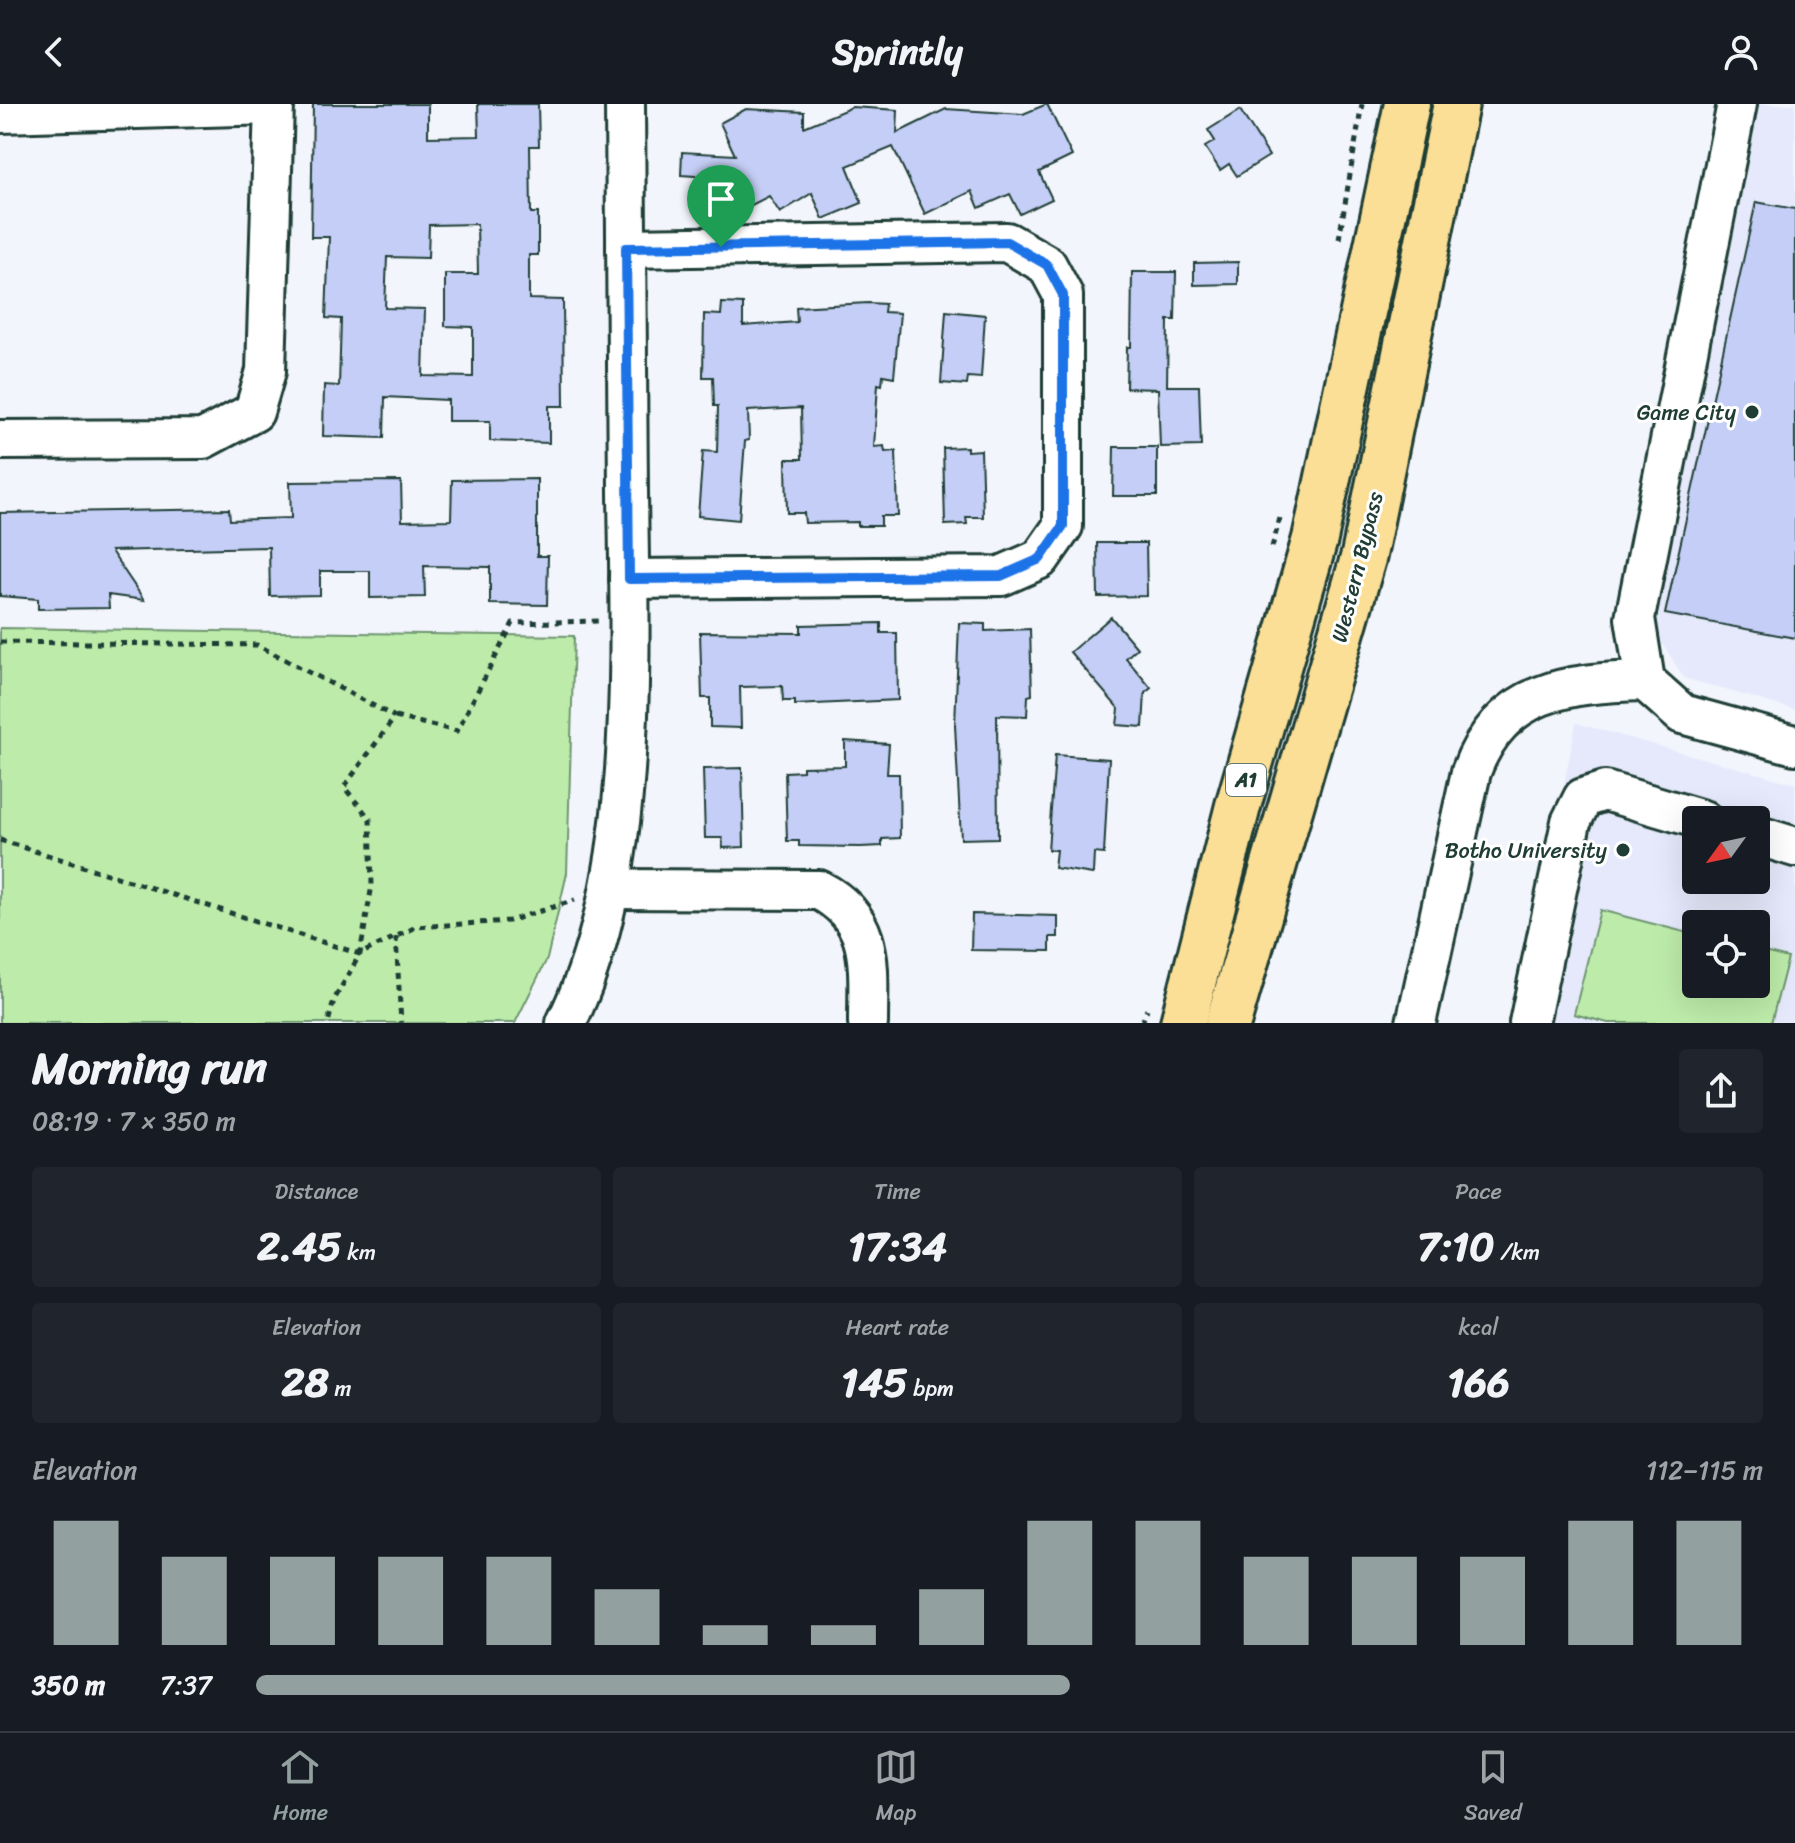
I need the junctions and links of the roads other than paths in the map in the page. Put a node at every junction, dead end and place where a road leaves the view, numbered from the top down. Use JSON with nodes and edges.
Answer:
{"nodes":[{"id":1,"x":625,"y":104,"type":"edge"},
{"id":2,"x":1384,"y":104,"type":"edge"},
{"id":3,"x":1407,"y":104,"type":"edge"},
{"id":4,"x":1456,"y":104,"type":"edge"},
{"id":5,"x":1478,"y":104,"type":"edge"},
{"id":6,"x":1737,"y":104,"type":"edge"},
{"id":7,"x":274,"y":105,"type":"edge"},
{"id":8,"x":0,"y":113,"type":"edge"},
{"id":9,"x":626,"y":248,"type":"junction"},
{"id":10,"x":0,"y":440,"type":"edge"},
{"id":11,"x":1298,"y":526,"type":"junction"},
{"id":12,"x":1364,"y":555,"type":"junction"},
{"id":13,"x":629,"y":579,"type":"junction"},
{"id":14,"x":1645,"y":681,"type":"junction"},
{"id":15,"x":1795,"y":745,"type":"edge"},
{"id":16,"x":1682,"y":814,"type":"edge"},
{"id":17,"x":1770,"y":839,"type":"edge"},
{"id":18,"x":1795,"y":847,"type":"edge"},
{"id":19,"x":610,"y":889,"type":"junction"},
{"id":20,"x":1166,"y":1011,"type":"edge"},
{"id":21,"x":566,"y":1023,"type":"edge"},
{"id":22,"x":868,"y":1023,"type":"edge"},
{"id":23,"x":1228,"y":1023,"type":"edge"},
{"id":24,"x":1416,"y":1023,"type":"edge"},
{"id":25,"x":1529,"y":1023,"type":"edge"}],
"edges":[{"from":1,"to":9,"type":"street"},
{"from":2,"to":11,"type":"highway","number":"A1"},
{"from":3,"to":11,"type":"highway","number":"A1"},
{"from":4,"to":12,"type":"highway","name":"Western Bypass","number":"A1"},
{"from":5,"to":12,"type":"highway","number":"A1"},
{"from":6,"to":14,"type":"street"},
{"from":7,"to":8,"type":"street"},
{"from":7,"to":10,"type":"street"},
{"from":9,"to":13,"type":"street"},
{"from":9,"to":13,"type":"street"},
{"from":11,"to":20,"type":"highway","number":"A1"},
{"from":12,"to":23,"type":"highway","name":"Western Bypass","number":"A1"},
{"from":13,"to":19,"type":"street"},
{"from":14,"to":15,"type":"street"},
{"from":14,"to":24,"type":"street"},
{"from":16,"to":25,"type":"street"},
{"from":17,"to":18,"type":"street"},
{"from":19,"to":21,"type":"street"},
{"from":19,"to":22,"type":"street"}]}
